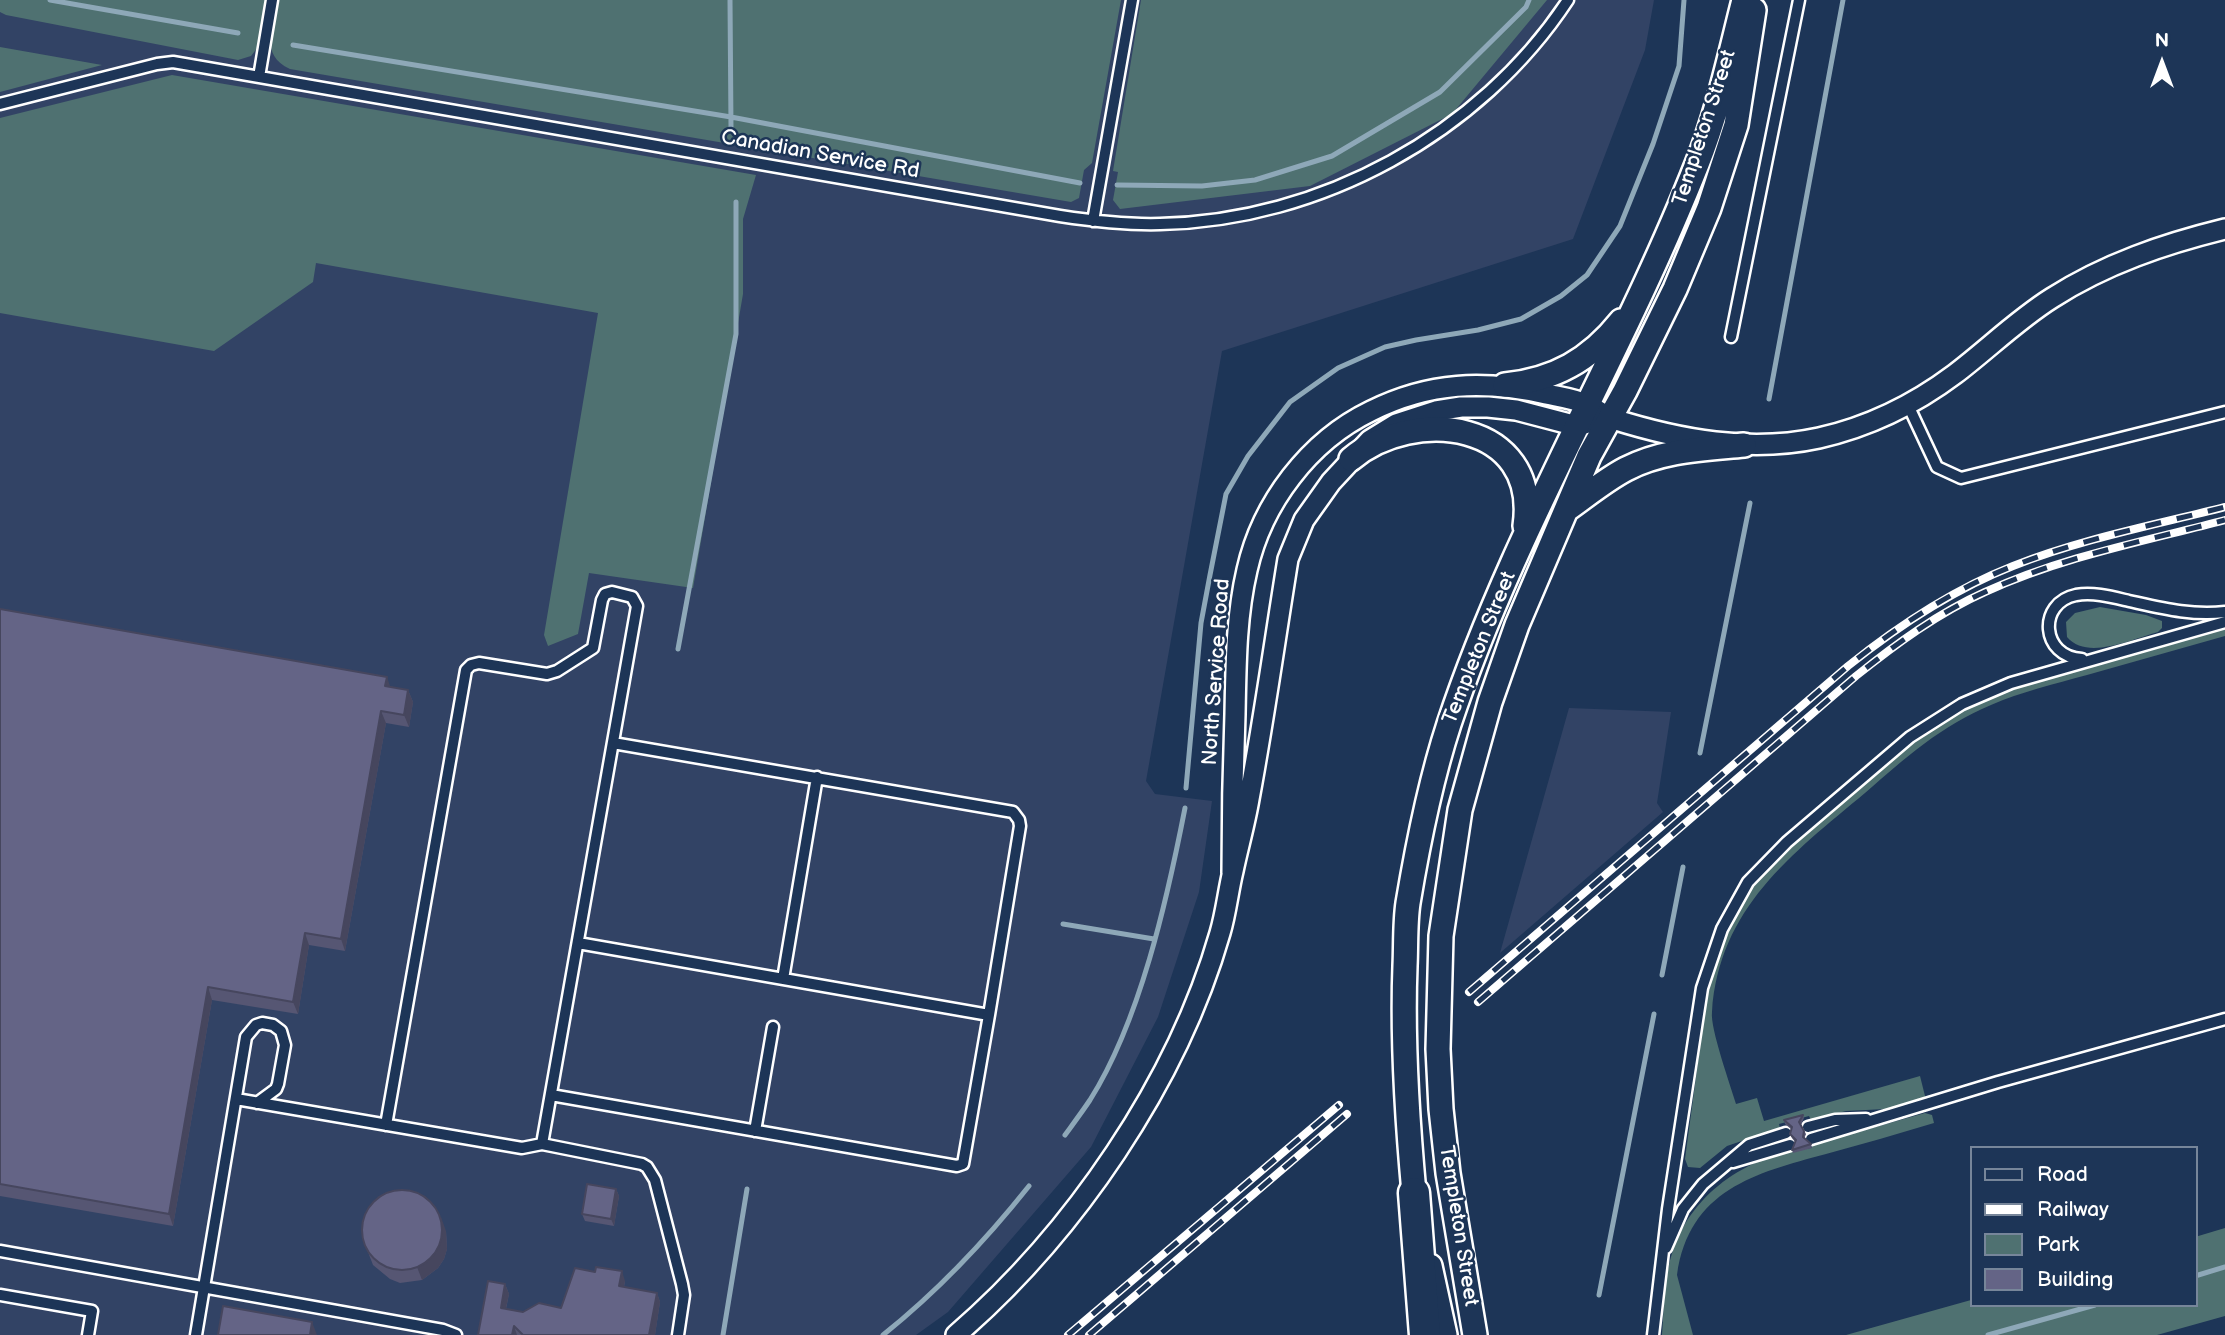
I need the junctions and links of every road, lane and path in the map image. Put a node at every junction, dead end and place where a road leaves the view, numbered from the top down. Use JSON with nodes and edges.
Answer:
{"nodes":[{"id":1,"x":272,"y":0,"type":"edge"},
{"id":2,"x":1132,"y":0,"type":"edge"},
{"id":3,"x":1568,"y":0,"type":"edge"},
{"id":4,"x":1744,"y":0,"type":"edge"},
{"id":5,"x":1755,"y":0,"type":"edge"},
{"id":6,"x":1799,"y":0,"type":"edge"},
{"id":7,"x":258,"y":77,"type":"junction"},
{"id":8,"x":0,"y":104,"type":"edge"},
{"id":9,"x":1093,"y":222,"type":"junction"},
{"id":10,"x":2225,"y":229,"type":"edge"},
{"id":11,"x":1650,"y":274,"type":"junction"},
{"id":12,"x":1731,"y":337,"type":"dead end"},
{"id":13,"x":1505,"y":385,"type":"junction"},
{"id":14,"x":1588,"y":404,"type":"junction"},
{"id":15,"x":1908,"y":405,"type":"junction"},
{"id":16,"x":2225,"y":412,"type":"edge"},
{"id":17,"x":1609,"y":418,"type":"junction"},
{"id":18,"x":1577,"y":426,"type":"junction"},
{"id":19,"x":1744,"y":445,"type":"junction"},
{"id":20,"x":1351,"y":459,"type":"junction"},
{"id":21,"x":1566,"y":510,"type":"junction"},
{"id":22,"x":1522,"y":544,"type":"junction"},
{"id":23,"x":2225,"y":612,"type":"edge"},
{"id":24,"x":2225,"y":622,"type":"edge"},
{"id":25,"x":2089,"y":660,"type":"junction"},
{"id":26,"x":613,"y":743,"type":"junction"},
{"id":27,"x":817,"y":777,"type":"junction"},
{"id":28,"x":1232,"y":873,"type":"junction"},
{"id":29,"x":578,"y":943,"type":"junction"},
{"id":30,"x":783,"y":979,"type":"junction"},
{"id":31,"x":989,"y":1015,"type":"junction"},
{"id":32,"x":2225,"y":1018,"type":"edge"},
{"id":33,"x":773,"y":1027,"type":"dead end"},
{"id":34,"x":551,"y":1095,"type":"junction"},
{"id":35,"x":236,"y":1099,"type":"junction"},
{"id":36,"x":257,"y":1103,"type":"junction"},
{"id":37,"x":1877,"y":1119,"type":"junction"},
{"id":38,"x":386,"y":1125,"type":"junction"},
{"id":39,"x":1808,"y":1127,"type":"dead end"},
{"id":40,"x":755,"y":1131,"type":"junction"},
{"id":41,"x":1786,"y":1133,"type":"dead end"},
{"id":42,"x":1811,"y":1139,"type":"dead end"},
{"id":43,"x":542,"y":1144,"type":"junction"},
{"id":44,"x":1790,"y":1145,"type":"dead end"},
{"id":45,"x":1720,"y":1168,"type":"junction"},
{"id":46,"x":1414,"y":1193,"type":"junction"},
{"id":47,"x":0,"y":1251,"type":"edge"},
{"id":48,"x":1661,"y":1258,"type":"junction"},
{"id":49,"x":204,"y":1286,"type":"junction"},
{"id":50,"x":0,"y":1295,"type":"edge"},
{"id":51,"x":88,"y":1335,"type":"edge"},
{"id":52,"x":196,"y":1335,"type":"edge"},
{"id":53,"x":456,"y":1335,"type":"edge"},
{"id":54,"x":678,"y":1335,"type":"edge"},
{"id":55,"x":956,"y":1335,"type":"edge"},
{"id":56,"x":1425,"y":1335,"type":"edge"},
{"id":57,"x":1445,"y":1335,"type":"edge"},
{"id":58,"x":1475,"y":1335,"type":"edge"},
{"id":59,"x":1653,"y":1335,"type":"edge"}],
"edges":[{"from":1,"to":7,"type":"lane"},
{"from":2,"to":9,"type":"lane"},
{"from":3,"to":9,"type":"lane","name":"Canadian Service Rd"},
{"from":4,"to":11,"type":"street","name":"Templeton Street"},
{"from":5,"to":17,"type":"street","name":"Templeton Street"},
{"from":6,"to":12,"type":"lane"},
{"from":7,"to":8,"type":"lane","name":"Canadian Service Rd"},
{"from":7,"to":9,"type":"lane","name":"Canadian Service Rd"},
{"from":10,"to":15,"type":"street"},
{"from":11,"to":13,"type":"street"},
{"from":11,"to":14,"type":"street","name":"Templeton Street"},
{"from":13,"to":14,"type":"street","name":"North Service Road"},
{"from":13,"to":28,"type":"street","name":"North Service Road"},
{"from":14,"to":17,"type":"street"},
{"from":14,"to":18,"type":"street","name":"Templeton Street"},
{"from":15,"to":16,"type":"lane"},
{"from":15,"to":19,"type":"street"},
{"from":17,"to":18,"type":"street","name":"North Service Road"},
{"from":17,"to":19,"type":"street"},
{"from":17,"to":21,"type":"street","name":"Templeton Street"},
{"from":18,"to":20,"type":"street","name":"North Service Road"},
{"from":18,"to":22,"type":"street","name":"Templeton Street"},
{"from":19,"to":21,"type":"street"},
{"from":20,"to":22,"type":"street"},
{"from":20,"to":28,"type":"street","name":"North Service Road"},
{"from":21,"to":58,"type":"street","name":"Templeton Street"},
{"from":22,"to":46,"type":"street","name":"Templeton Street"},
{"from":23,"to":25,"type":"lane"},
{"from":24,"to":25,"type":"lane"},
{"from":25,"to":48,"type":"lane"},
{"from":26,"to":27,"type":"lane"},
{"from":26,"to":29,"type":"lane"},
{"from":26,"to":38,"type":"lane"},
{"from":27,"to":30,"type":"lane"},
{"from":27,"to":31,"type":"lane"},
{"from":28,"to":55,"type":"street","name":"North Service Road"},
{"from":29,"to":30,"type":"lane"},
{"from":29,"to":34,"type":"lane"},
{"from":30,"to":31,"type":"lane"},
{"from":31,"to":40,"type":"lane"},
{"from":32,"to":37,"type":"lane"},
{"from":33,"to":40,"type":"lane"},
{"from":34,"to":40,"type":"lane"},
{"from":34,"to":43,"type":"lane"},
{"from":35,"to":36,"type":"lane"},
{"from":35,"to":36,"type":"lane"},
{"from":35,"to":49,"type":"lane"},
{"from":36,"to":38,"type":"lane"},
{"from":37,"to":39,"type":"lane"},
{"from":37,"to":42,"type":"lane"},
{"from":38,"to":43,"type":"lane"},
{"from":41,"to":45,"type":"lane"},
{"from":43,"to":54,"type":"lane"},
{"from":44,"to":45,"type":"lane"},
{"from":45,"to":48,"type":"lane"},
{"from":46,"to":56,"type":"main road"},
{"from":46,"to":57,"type":"street","name":"Templeton Street"},
{"from":47,"to":49,"type":"lane"},
{"from":48,"to":59,"type":"lane"},
{"from":49,"to":52,"type":"lane"},
{"from":49,"to":53,"type":"lane"},
{"from":50,"to":51,"type":"lane"}]}
